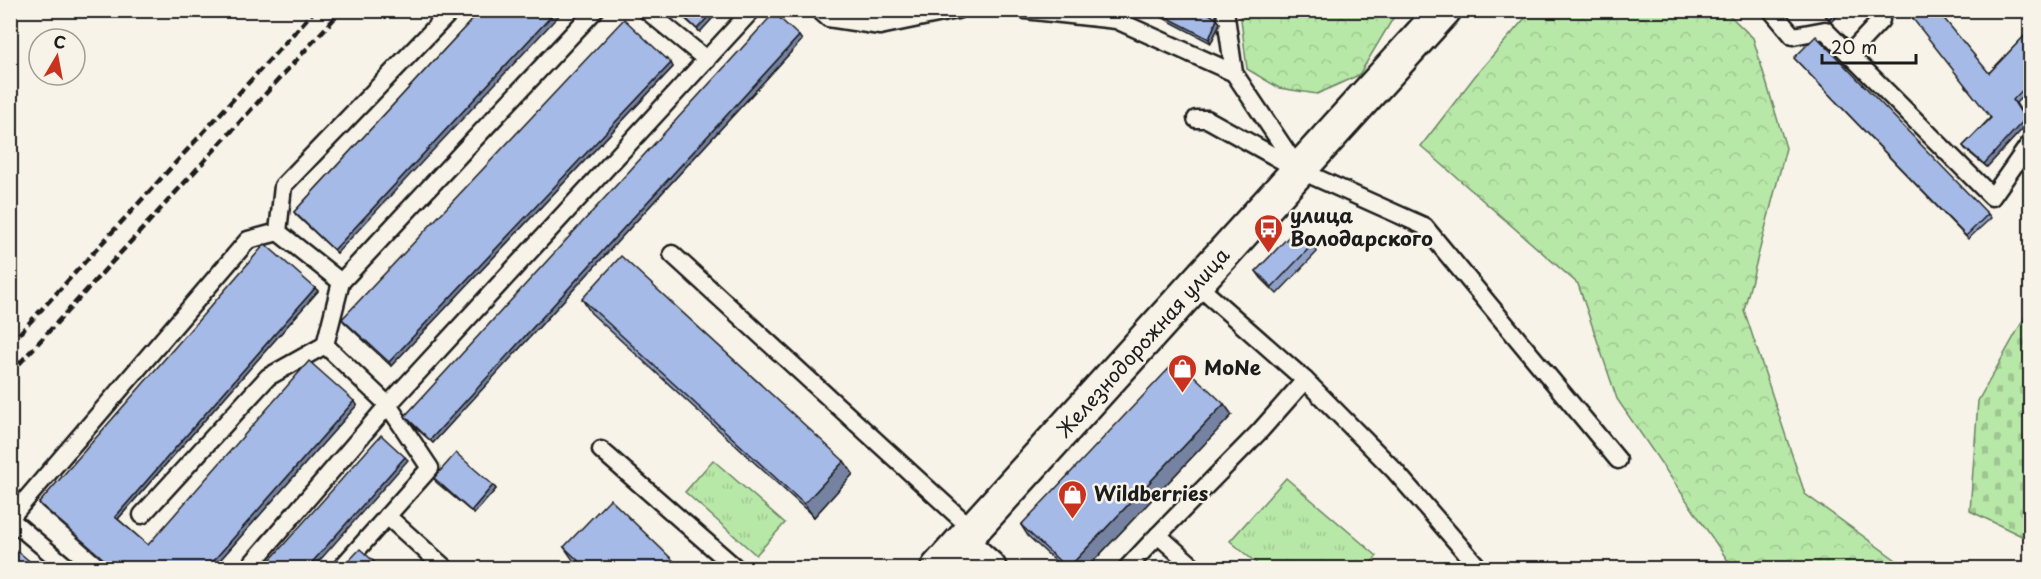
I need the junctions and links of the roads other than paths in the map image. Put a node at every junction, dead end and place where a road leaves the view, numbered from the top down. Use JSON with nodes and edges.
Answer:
{"nodes":[{"id":1,"x":452,"y":10,"type":"edge"},
{"id":2,"x":595,"y":10,"type":"edge"},
{"id":3,"x":646,"y":10,"type":"edge"},
{"id":4,"x":753,"y":10,"type":"edge"},
{"id":5,"x":819,"y":10,"type":"edge"},
{"id":6,"x":957,"y":10,"type":"edge"},
{"id":7,"x":1025,"y":10,"type":"edge"},
{"id":8,"x":1225,"y":10,"type":"edge"},
{"id":9,"x":1444,"y":10,"type":"edge"},
{"id":10,"x":1771,"y":10,"type":"edge"},
{"id":11,"x":1874,"y":10,"type":"edge"},
{"id":12,"x":1849,"y":54,"type":"junction"},
{"id":13,"x":707,"y":60,"type":"junction"},
{"id":14,"x":1234,"y":73,"type":"junction"},
{"id":15,"x":1196,"y":119,"type":"dead end"},
{"id":16,"x":2031,"y":143,"type":"edge"},
{"id":17,"x":1299,"y":170,"type":"junction"},
{"id":18,"x":278,"y":232,"type":"junction"},
{"id":19,"x":672,"y":254,"type":"dead end"},
{"id":20,"x":341,"y":282,"type":"junction"},
{"id":21,"x":1196,"y":284,"type":"junction"},
{"id":22,"x":325,"y":345,"type":"junction"},
{"id":23,"x":1305,"y":380,"type":"junction"},
{"id":24,"x":388,"y":405,"type":"junction"},
{"id":25,"x":601,"y":450,"type":"dead end"},
{"id":26,"x":1618,"y":460,"type":"dead end"},
{"id":27,"x":141,"y":515,"type":"dead end"},
{"id":28,"x":387,"y":516,"type":"junction"},
{"id":29,"x":10,"y":519,"type":"edge"},
{"id":30,"x":1158,"y":535,"type":"junction"},
{"id":31,"x":967,"y":537,"type":"junction"},
{"id":32,"x":68,"y":568,"type":"edge"},
{"id":33,"x":248,"y":568,"type":"edge"},
{"id":34,"x":341,"y":568,"type":"edge"},
{"id":35,"x":446,"y":568,"type":"edge"},
{"id":36,"x":736,"y":568,"type":"edge"},
{"id":37,"x":938,"y":568,"type":"edge"},
{"id":38,"x":988,"y":568,"type":"edge"},
{"id":39,"x":1127,"y":568,"type":"edge"},
{"id":40,"x":1195,"y":568,"type":"edge"},
{"id":41,"x":1479,"y":568,"type":"edge"}],
"edges":[{"from":1,"to":18,"type":"lane"},
{"from":2,"to":20,"type":"lane"},
{"from":3,"to":13,"type":"lane"},
{"from":4,"to":13,"type":"lane"},
{"from":5,"to":6,"type":"lane"},
{"from":7,"to":14,"type":"lane"},
{"from":8,"to":14,"type":"lane"},
{"from":9,"to":17,"type":"main road","name":"Железнодорожная улица"},
{"from":10,"to":12,"type":"lane"},
{"from":11,"to":12,"type":"lane"},
{"from":12,"to":16,"type":"lane"},
{"from":13,"to":24,"type":"lane"},
{"from":14,"to":17,"type":"lane"},
{"from":15,"to":17,"type":"lane"},
{"from":17,"to":21,"type":"main road","name":"Железнодорожная улица"},
{"from":17,"to":26,"type":"lane"},
{"from":18,"to":20,"type":"lane"},
{"from":18,"to":29,"type":"lane"},
{"from":19,"to":31,"type":"lane"},
{"from":20,"to":22,"type":"lane"},
{"from":21,"to":23,"type":"lane"},
{"from":21,"to":31,"type":"main road","name":"Железнодорожная улица"},
{"from":22,"to":24,"type":"lane"},
{"from":22,"to":27,"type":"lane"},
{"from":23,"to":30,"type":"lane"},
{"from":23,"to":41,"type":"lane"},
{"from":24,"to":28,"type":"lane"},
{"from":24,"to":33,"type":"lane"},
{"from":25,"to":36,"type":"lane"},
{"from":28,"to":34,"type":"lane"},
{"from":28,"to":35,"type":"lane"},
{"from":29,"to":32,"type":"lane"},
{"from":30,"to":39,"type":"lane"},
{"from":30,"to":40,"type":"lane"},
{"from":31,"to":37,"type":"main road","name":"Железнодорожная улица"},
{"from":31,"to":38,"type":"main road"}]}
